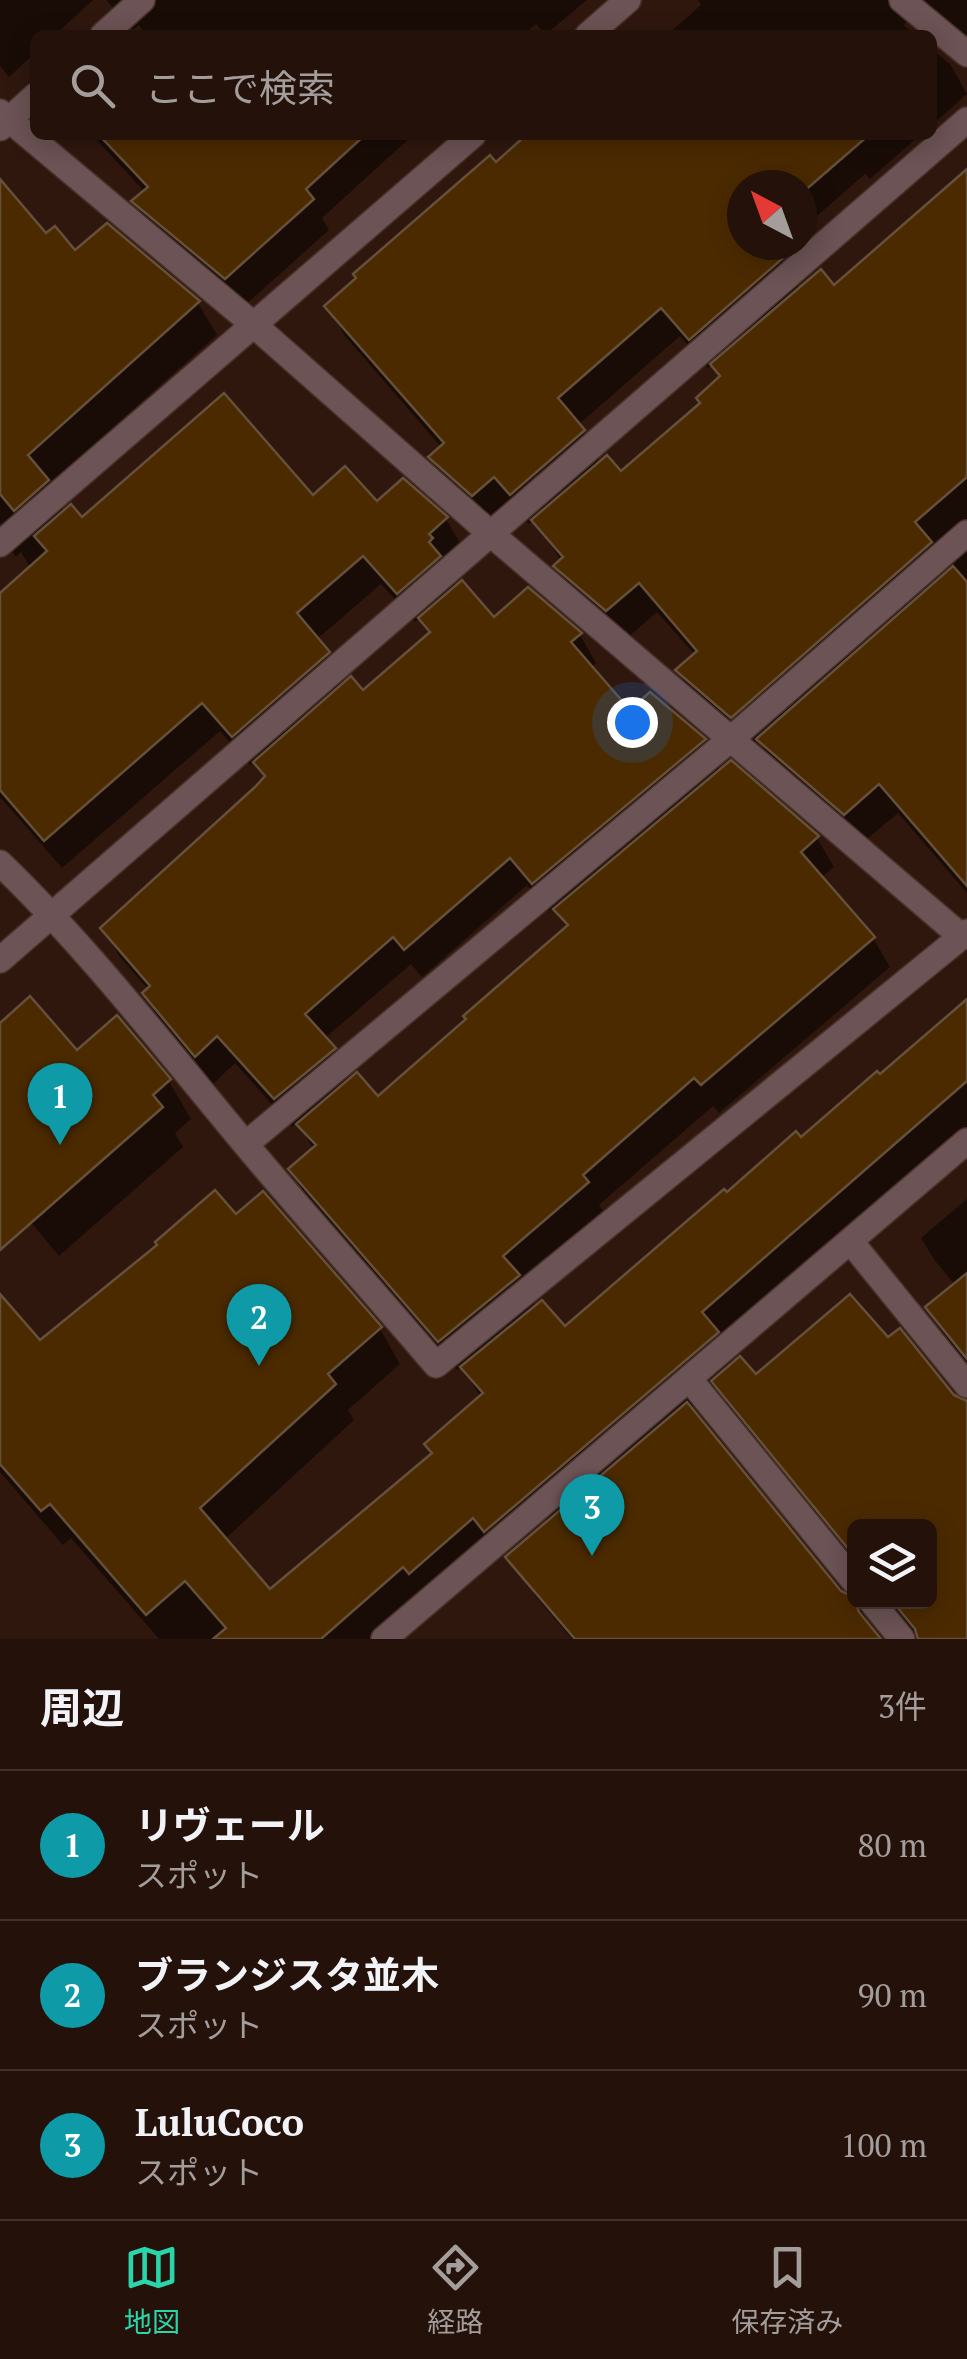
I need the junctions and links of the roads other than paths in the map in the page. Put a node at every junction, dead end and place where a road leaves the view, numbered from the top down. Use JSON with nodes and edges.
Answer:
{"nodes":[{"id":1,"x":142,"y":0,"type":"edge"},
{"id":2,"x":628,"y":0,"type":"edge"},
{"id":3,"x":902,"y":0,"type":"edge"},
{"id":4,"x":109,"y":30,"type":"edge"},
{"id":5,"x":594,"y":30,"type":"edge"},
{"id":6,"x":967,"y":54,"type":"edge"},
{"id":7,"x":30,"y":100,"type":"edge"},
{"id":8,"x":3,"y":120,"type":"edge"},
{"id":9,"x":967,"y":120,"type":"edge"},
{"id":10,"x":467,"y":140,"type":"edge"},
{"id":11,"x":254,"y":325,"type":"junction"},
{"id":12,"x":967,"y":532,"type":"edge"},
{"id":13,"x":491,"y":534,"type":"junction"},
{"id":14,"x":0,"y":544,"type":"edge"},
{"id":15,"x":732,"y":738,"type":"junction"},
{"id":16,"x":0,"y":863,"type":"edge"},
{"id":17,"x":52,"y":914,"type":"junction"},
{"id":18,"x":964,"y":934,"type":"edge"},
{"id":19,"x":0,"y":960,"type":"edge"},
{"id":20,"x":967,"y":1141,"type":"edge"},
{"id":21,"x":246,"y":1144,"type":"junction"},
{"id":22,"x":851,"y":1242,"type":"junction"},
{"id":23,"x":690,"y":1380,"type":"junction"},
{"id":24,"x":967,"y":1385,"type":"edge"},
{"id":25,"x":847,"y":1571,"type":"edge"},
{"id":26,"x":878,"y":1609,"type":"edge"},
{"id":27,"x":398,"y":1635,"type":"edge"},
{"id":28,"x":902,"y":1639,"type":"edge"}],
"edges":[{"from":1,"to":4,"type":"street"},
{"from":2,"to":5,"type":"street"},
{"from":3,"to":6,"type":"street"},
{"from":7,"to":8,"type":"street"},
{"from":8,"to":11,"type":"street"},
{"from":9,"to":13,"type":"street"},
{"from":10,"to":11,"type":"street"},
{"from":11,"to":13,"type":"street"},
{"from":11,"to":14,"type":"street"},
{"from":12,"to":15,"type":"street"},
{"from":13,"to":15,"type":"street"},
{"from":13,"to":17,"type":"street"},
{"from":15,"to":18,"type":"street"},
{"from":15,"to":21,"type":"street"},
{"from":16,"to":17,"type":"street"},
{"from":17,"to":19,"type":"street"},
{"from":17,"to":21,"type":"street"},
{"from":18,"to":21,"type":"street"},
{"from":20,"to":22,"type":"street"},
{"from":22,"to":23,"type":"street"},
{"from":22,"to":24,"type":"street"},
{"from":23,"to":25,"type":"street"},
{"from":23,"to":27,"type":"street"},
{"from":26,"to":28,"type":"street"}]}
